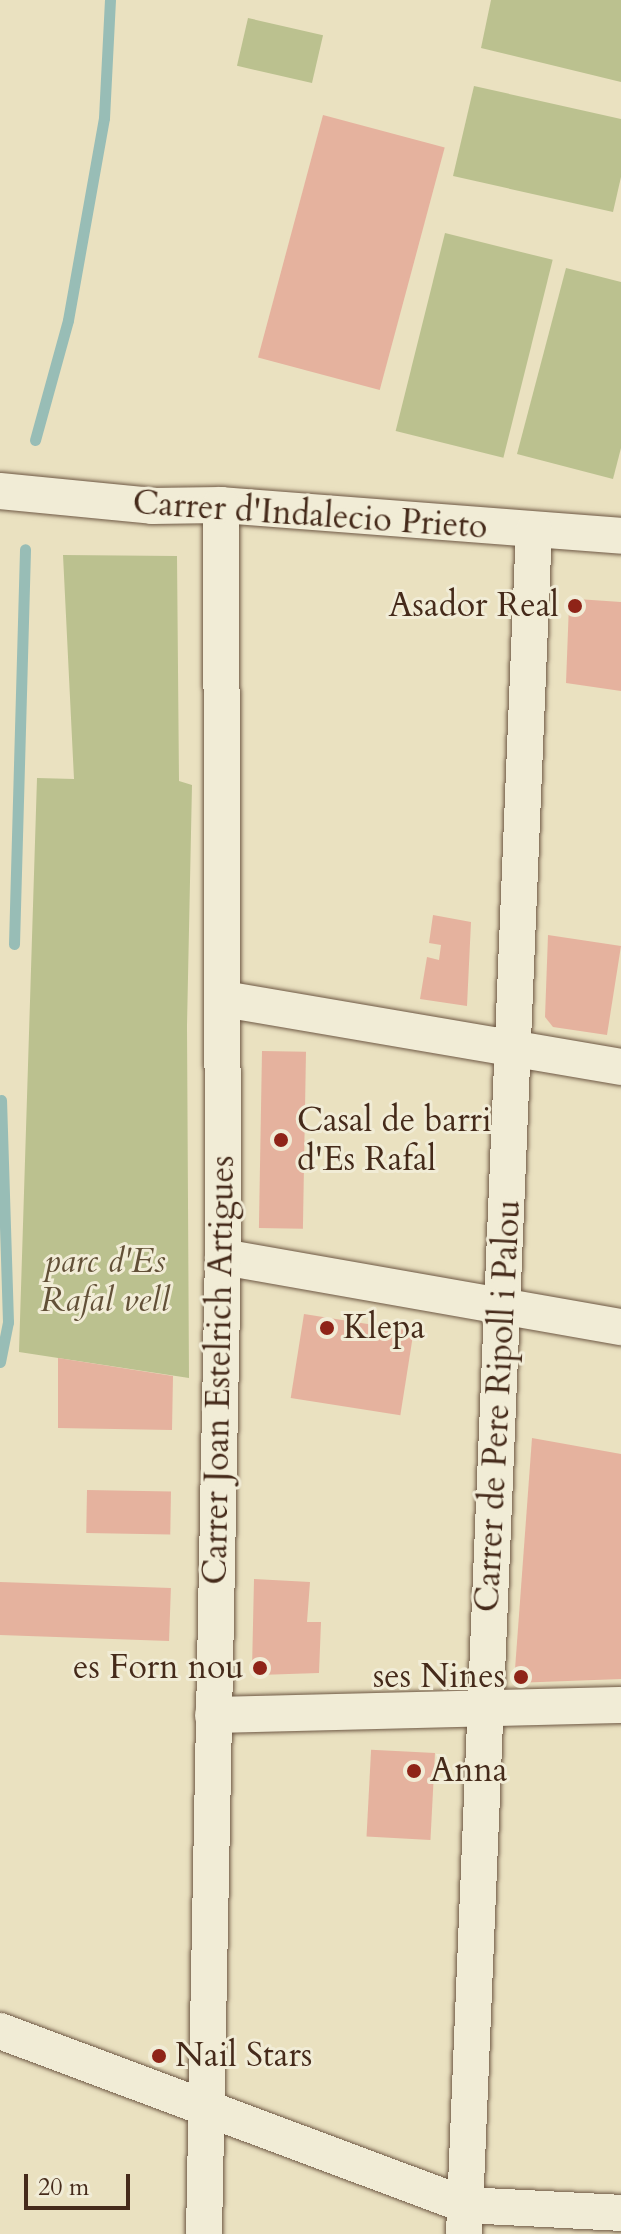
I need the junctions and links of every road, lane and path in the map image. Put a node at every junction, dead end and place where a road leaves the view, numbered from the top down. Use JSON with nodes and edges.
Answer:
{"nodes":[{"id":1,"x":0,"y":491,"type":"edge"},
{"id":2,"x":221,"y":505,"type":"junction"},
{"id":3,"x":534,"y":530,"type":"junction"},
{"id":4,"x":621,"y":536,"type":"edge"},
{"id":5,"x":224,"y":999,"type":"junction"},
{"id":6,"x":515,"y":1051,"type":"junction"},
{"id":7,"x":621,"y":1067,"type":"edge"},
{"id":8,"x":223,"y":1257,"type":"junction"},
{"id":9,"x":503,"y":1309,"type":"junction"},
{"id":10,"x":621,"y":1327,"type":"edge"},
{"id":11,"x":621,"y":1705,"type":"edge"},
{"id":12,"x":483,"y":1707,"type":"junction"},
{"id":13,"x":213,"y":1715,"type":"junction"},
{"id":14,"x":0,"y":2031,"type":"edge"},
{"id":15,"x":203,"y":2110,"type":"junction"},
{"id":16,"x":621,"y":2213,"type":"edge"},
{"id":17,"x":465,"y":2220,"type":"edge"},
{"id":18,"x":204,"y":2234,"type":"edge"}],
"edges":[{"from":1,"to":2,"type":"street","name":"Carrer d'Indalecio Prieto"},
{"from":2,"to":3,"type":"street","name":"Carrer d'Indalecio Prieto"},
{"from":2,"to":5,"type":"street","name":"Carrer Joan Estelrich Artigues"},
{"from":3,"to":4,"type":"street","name":"Carrer d'Indalecio Prieto"},
{"from":3,"to":6,"type":"street","name":"Carrer de Pere Ripoll i Palou"},
{"from":5,"to":6,"type":"street"},
{"from":5,"to":8,"type":"street","name":"Carrer Joan Estelrich Artigues"},
{"from":6,"to":7,"type":"street"},
{"from":6,"to":9,"type":"street","name":"Carrer de Pere Ripoll i Palou"},
{"from":8,"to":9,"type":"street"},
{"from":8,"to":13,"type":"street","name":"Carrer Joan Estelrich Artigues"},
{"from":9,"to":10,"type":"street"},
{"from":9,"to":12,"type":"street","name":"Carrer de Pere Ripoll i Palou"},
{"from":11,"to":12,"type":"street"},
{"from":12,"to":13,"type":"street"},
{"from":12,"to":17,"type":"street","name":"Carrer de Pere Ripoll i Palou"},
{"from":13,"to":15,"type":"street","name":"Carrer Joan Estelrich Artigues"},
{"from":14,"to":15,"type":"street"},
{"from":15,"to":17,"type":"street"},
{"from":15,"to":18,"type":"street","name":"Carrer Joan Estelrich Artigues"},
{"from":16,"to":17,"type":"street"}]}
